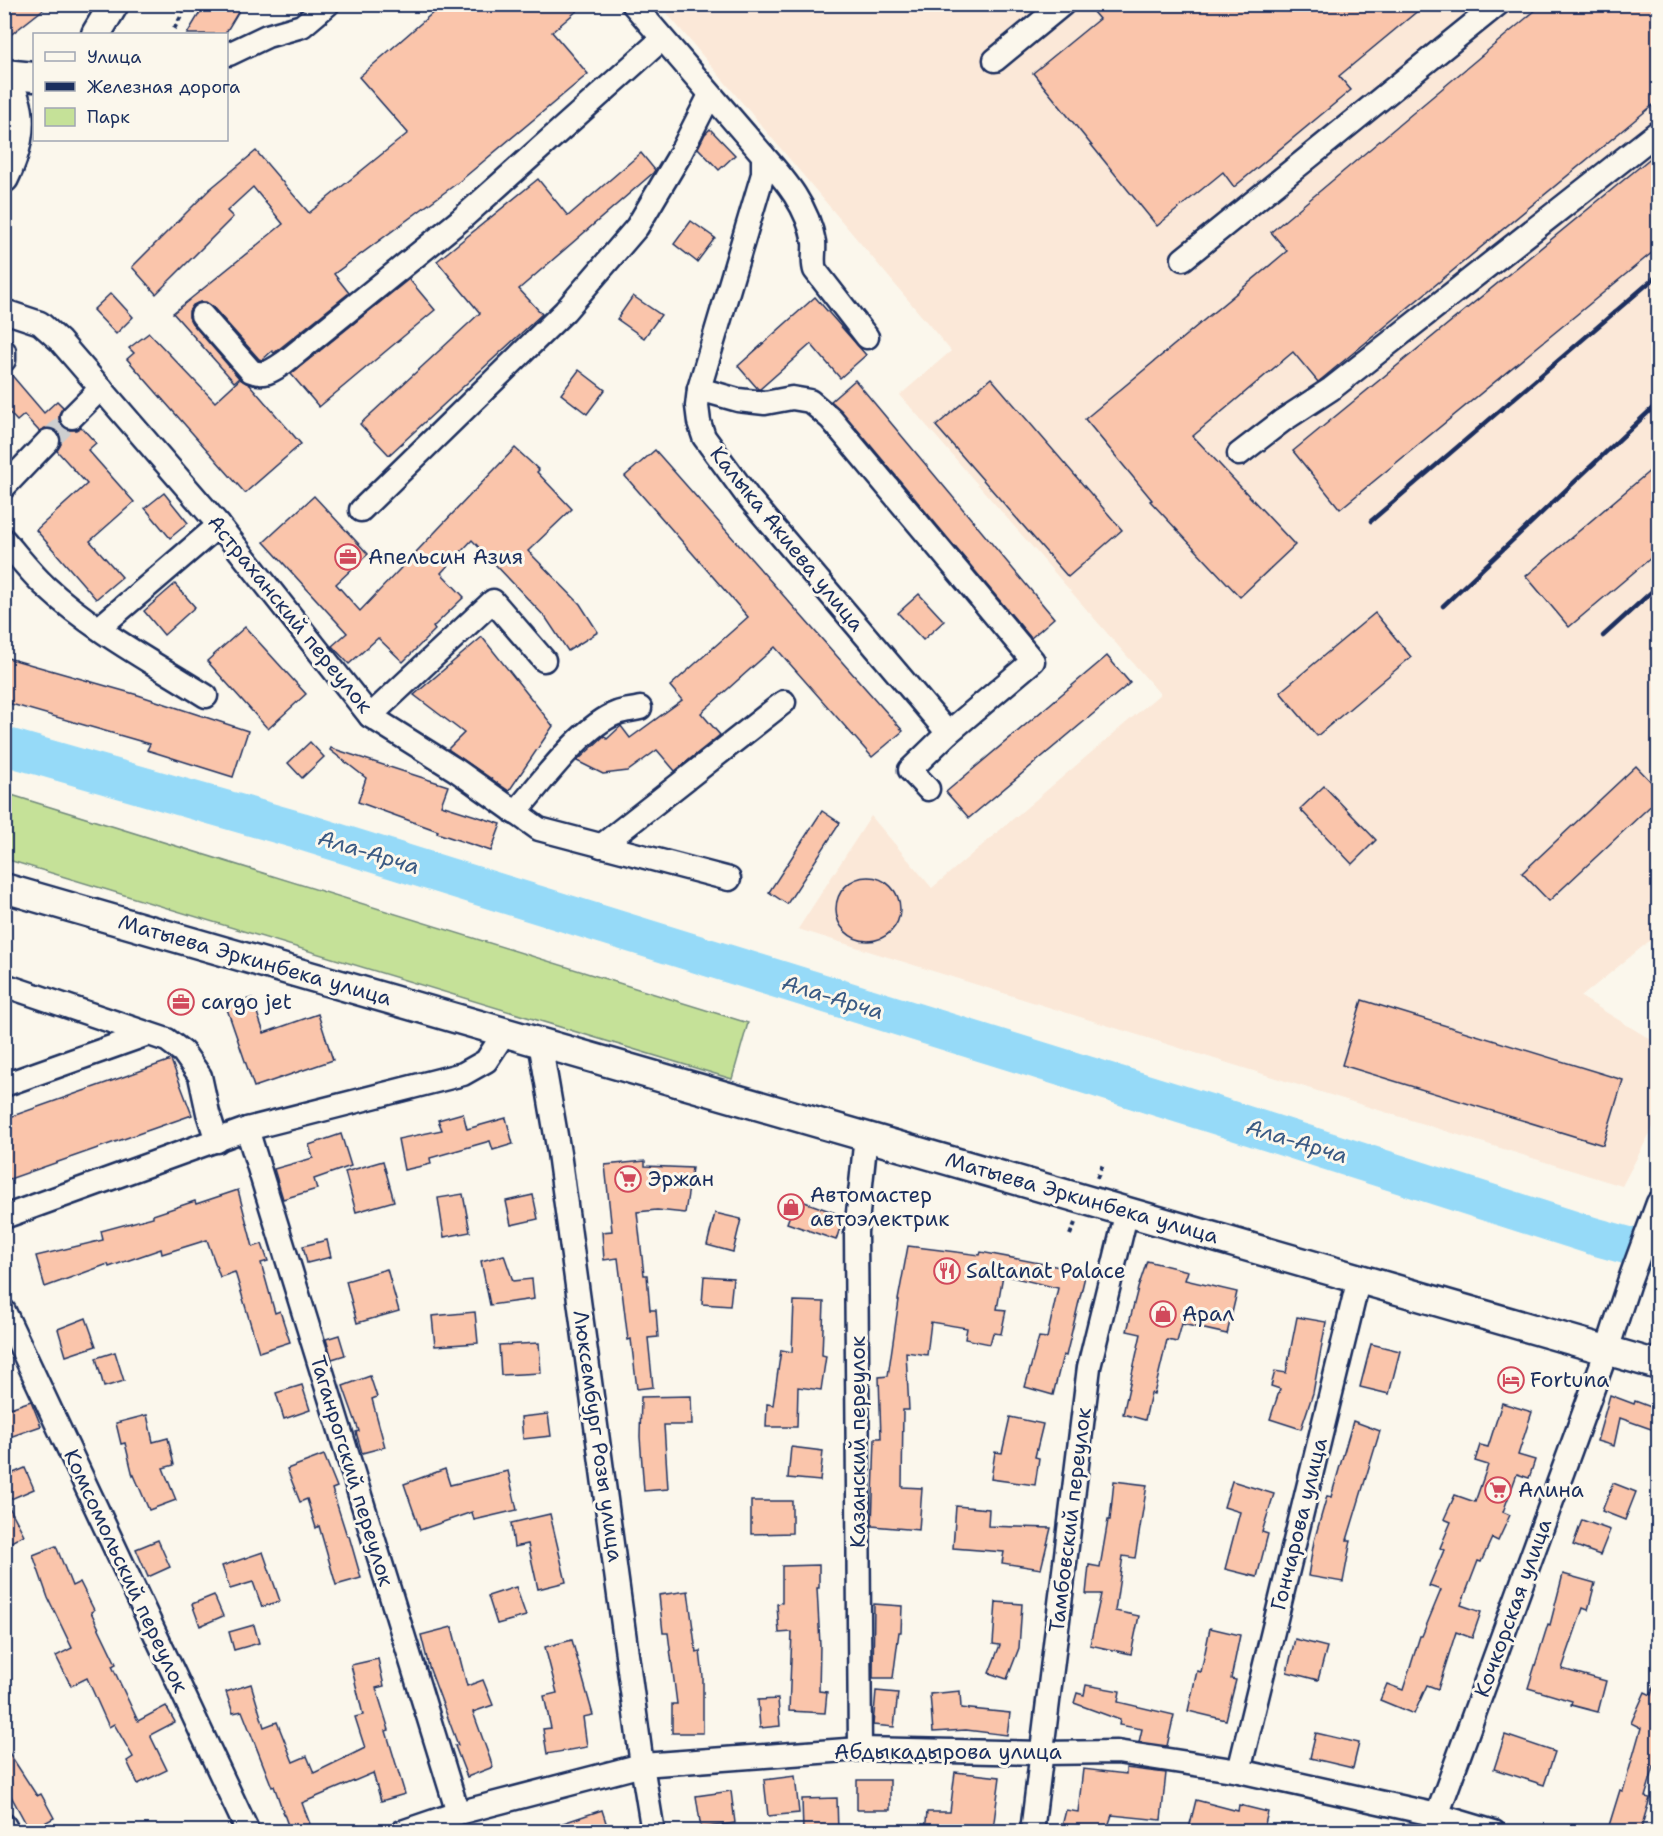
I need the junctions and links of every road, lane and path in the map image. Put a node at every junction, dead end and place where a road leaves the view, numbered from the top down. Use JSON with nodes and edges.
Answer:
{"nodes":[{"id":1,"x":114,"y":4,"type":"edge"},
{"id":2,"x":188,"y":4,"type":"edge"},
{"id":3,"x":328,"y":4,"type":"edge"},
{"id":4,"x":633,"y":4,"type":"edge"},
{"id":5,"x":1063,"y":4,"type":"edge"},
{"id":6,"x":1498,"y":4,"type":"edge"},
{"id":7,"x":174,"y":29,"type":"dead end"},
{"id":8,"x":97,"y":33,"type":"edge"},
{"id":9,"x":662,"y":39,"type":"junction"},
{"id":10,"x":229,"y":54,"type":"dead end"},
{"id":11,"x":995,"y":60,"type":"dead end"},
{"id":12,"x":33,"y":78,"type":"edge"},
{"id":13,"x":13,"y":89,"type":"edge"},
{"id":14,"x":710,"y":95,"type":"junction"},
{"id":15,"x":33,"y":132,"type":"edge"},
{"id":16,"x":1659,"y":132,"type":"edge"},
{"id":17,"x":763,"y":155,"type":"junction"},
{"id":18,"x":7,"y":171,"type":"edge"},
{"id":19,"x":1183,"y":259,"type":"dead end"},
{"id":20,"x":4,"y":311,"type":"edge"},
{"id":21,"x":202,"y":315,"type":"dead end"},
{"id":22,"x":867,"y":337,"type":"dead end"},
{"id":23,"x":4,"y":351,"type":"edge"},
{"id":24,"x":4,"y":360,"type":"edge"},
{"id":25,"x":101,"y":388,"type":"junction"},
{"id":26,"x":699,"y":389,"type":"junction"},
{"id":27,"x":72,"y":417,"type":"tunnel mouth"},
{"id":28,"x":48,"y":441,"type":"tunnel mouth"},
{"id":29,"x":1239,"y":454,"type":"dead end"},
{"id":30,"x":4,"y":487,"type":"edge"},
{"id":31,"x":361,"y":510,"type":"dead end"},
{"id":32,"x":219,"y":525,"type":"junction"},
{"id":33,"x":4,"y":540,"type":"edge"},
{"id":34,"x":99,"y":628,"type":"junction"},
{"id":35,"x":544,"y":660,"type":"dead end"},
{"id":36,"x":206,"y":696,"type":"dead end"},
{"id":37,"x":784,"y":702,"type":"dead end"},
{"id":38,"x":640,"y":708,"type":"dead end"},
{"id":39,"x":370,"y":716,"type":"junction"},
{"id":40,"x":948,"y":733,"type":"junction"},
{"id":41,"x":928,"y":789,"type":"dead end"},
{"id":42,"x":516,"y":813,"type":"junction"},
{"id":43,"x":601,"y":846,"type":"junction"},
{"id":44,"x":729,"y":879,"type":"dead end"},
{"id":45,"x":4,"y":888,"type":"edge"},
{"id":46,"x":4,"y":985,"type":"edge"},
{"id":47,"x":505,"y":1032,"type":"junction"},
{"id":48,"x":148,"y":1034,"type":"junction"},
{"id":49,"x":540,"y":1042,"type":"junction"},
{"id":50,"x":4,"y":1085,"type":"edge"},
{"id":51,"x":247,"y":1129,"type":"junction"},
{"id":52,"x":866,"y":1136,"type":"junction"},
{"id":53,"x":217,"y":1141,"type":"junction"},
{"id":54,"x":1657,"y":1206,"type":"edge"},
{"id":55,"x":1126,"y":1211,"type":"junction"},
{"id":56,"x":4,"y":1217,"type":"edge"},
{"id":57,"x":1359,"y":1278,"type":"junction"},
{"id":58,"x":4,"y":1311,"type":"edge"},
{"id":59,"x":1607,"y":1350,"type":"junction"},
{"id":60,"x":1659,"y":1365,"type":"edge"},
{"id":61,"x":860,"y":1749,"type":"junction"},
{"id":62,"x":1042,"y":1753,"type":"junction"},
{"id":63,"x":642,"y":1765,"type":"junction"},
{"id":64,"x":1239,"y":1771,"type":"junction"},
{"id":65,"x":458,"y":1813,"type":"junction"},
{"id":66,"x":1434,"y":1823,"type":"edge"},
{"id":67,"x":4,"y":1825,"type":"edge"},
{"id":68,"x":8,"y":1832,"type":"edge"},
{"id":69,"x":248,"y":1832,"type":"edge"},
{"id":70,"x":402,"y":1832,"type":"edge"},
{"id":71,"x":653,"y":1832,"type":"edge"},
{"id":72,"x":1032,"y":1832,"type":"edge"},
{"id":73,"x":1494,"y":1832,"type":"edge"}],
"edges":[{"from":1,"to":8,"type":"main road"},
{"from":2,"to":7,"type":"path"},
{"from":3,"to":10,"type":"street"},
{"from":4,"to":9,"type":"street"},
{"from":5,"to":11,"type":"street"},
{"from":6,"to":19,"type":"street"},
{"from":9,"to":14,"type":"street"},
{"from":9,"to":21,"type":"street"},
{"from":12,"to":13,"type":"main road"},
{"from":13,"to":18,"type":"main road"},
{"from":14,"to":17,"type":"street"},
{"from":14,"to":31,"type":"street"},
{"from":15,"to":18,"type":"main road"},
{"from":16,"to":29,"type":"street"},
{"from":17,"to":22,"type":"street"},
{"from":17,"to":26,"type":"street","name":"Калыка Акиева улица"},
{"from":20,"to":25,"type":"street","name":"Астраханский переулок"},
{"from":23,"to":24,"type":"street"},
{"from":25,"to":27,"type":"street"},
{"from":25,"to":32,"type":"street","name":"Астраханский переулок"},
{"from":26,"to":40,"type":"street","name":"Калыка Акиева улица"},
{"from":26,"to":40,"type":"street"},
{"from":28,"to":30,"type":"street"},
{"from":32,"to":34,"type":"street"},
{"from":32,"to":39,"type":"street","name":"Астраханский переулок"},
{"from":33,"to":34,"type":"street"},
{"from":34,"to":36,"type":"street"},
{"from":35,"to":39,"type":"street"},
{"from":37,"to":43,"type":"street"},
{"from":38,"to":42,"type":"street"},
{"from":39,"to":42,"type":"street","name":"Астраханский переулок"},
{"from":40,"to":41,"type":"street"},
{"from":42,"to":43,"type":"street","name":"Астраханский переулок"},
{"from":43,"to":44,"type":"street","name":"Астраханский переулок"},
{"from":45,"to":47,"type":"main road","name":"Матыева Эркинбека улица"},
{"from":46,"to":48,"type":"street"},
{"from":47,"to":49,"type":"main road","name":"Матыева Эркинбека улица"},
{"from":47,"to":51,"type":"street"},
{"from":48,"to":50,"type":"street"},
{"from":48,"to":53,"type":"street"},
{"from":49,"to":52,"type":"main road","name":"Матыева Эркинбека улица"},
{"from":49,"to":63,"type":"street","name":"Люксембург Розы улица"},
{"from":51,"to":53,"type":"street"},
{"from":51,"to":65,"type":"street","name":"Таганрогский переулок"},
{"from":52,"to":55,"type":"main road","name":"Матыева Эркинбека улица"},
{"from":52,"to":61,"type":"street","name":"Казанский переулок"},
{"from":53,"to":56,"type":"street"},
{"from":54,"to":59,"type":"street","name":"Кочкорская улица"},
{"from":55,"to":57,"type":"main road","name":"Матыева Эркинбека улица"},
{"from":55,"to":62,"type":"street","name":"Тамбовский переулок"},
{"from":57,"to":59,"type":"main road","name":"Матыева Эркинбека улица"},
{"from":57,"to":64,"type":"street","name":"Гончарова улица"},
{"from":58,"to":69,"type":"street","name":"Комсомольский переулок"},
{"from":59,"to":60,"type":"main road","name":"Матыева Эркинбека улица"},
{"from":59,"to":66,"type":"street","name":"Кочкорская улица"},
{"from":61,"to":62,"type":"street","name":"Абдыкадырова улица"},
{"from":61,"to":63,"type":"street","name":"Абдыкадырова улица"},
{"from":62,"to":64,"type":"street","name":"Абдыкадырова улица"},
{"from":62,"to":72,"type":"street","name":"Тамбовский переулок"},
{"from":63,"to":65,"type":"street","name":"Абдыкадырова улица"},
{"from":63,"to":71,"type":"street","name":"Люксембург Розы улица"},
{"from":64,"to":66,"type":"street","name":"Абдыкадырова улица"},
{"from":65,"to":70,"type":"street","name":"Абдыкадырова улица"},
{"from":66,"to":73,"type":"street","name":"Абдыкадырова улица"},
{"from":67,"to":68,"type":"street"}]}
